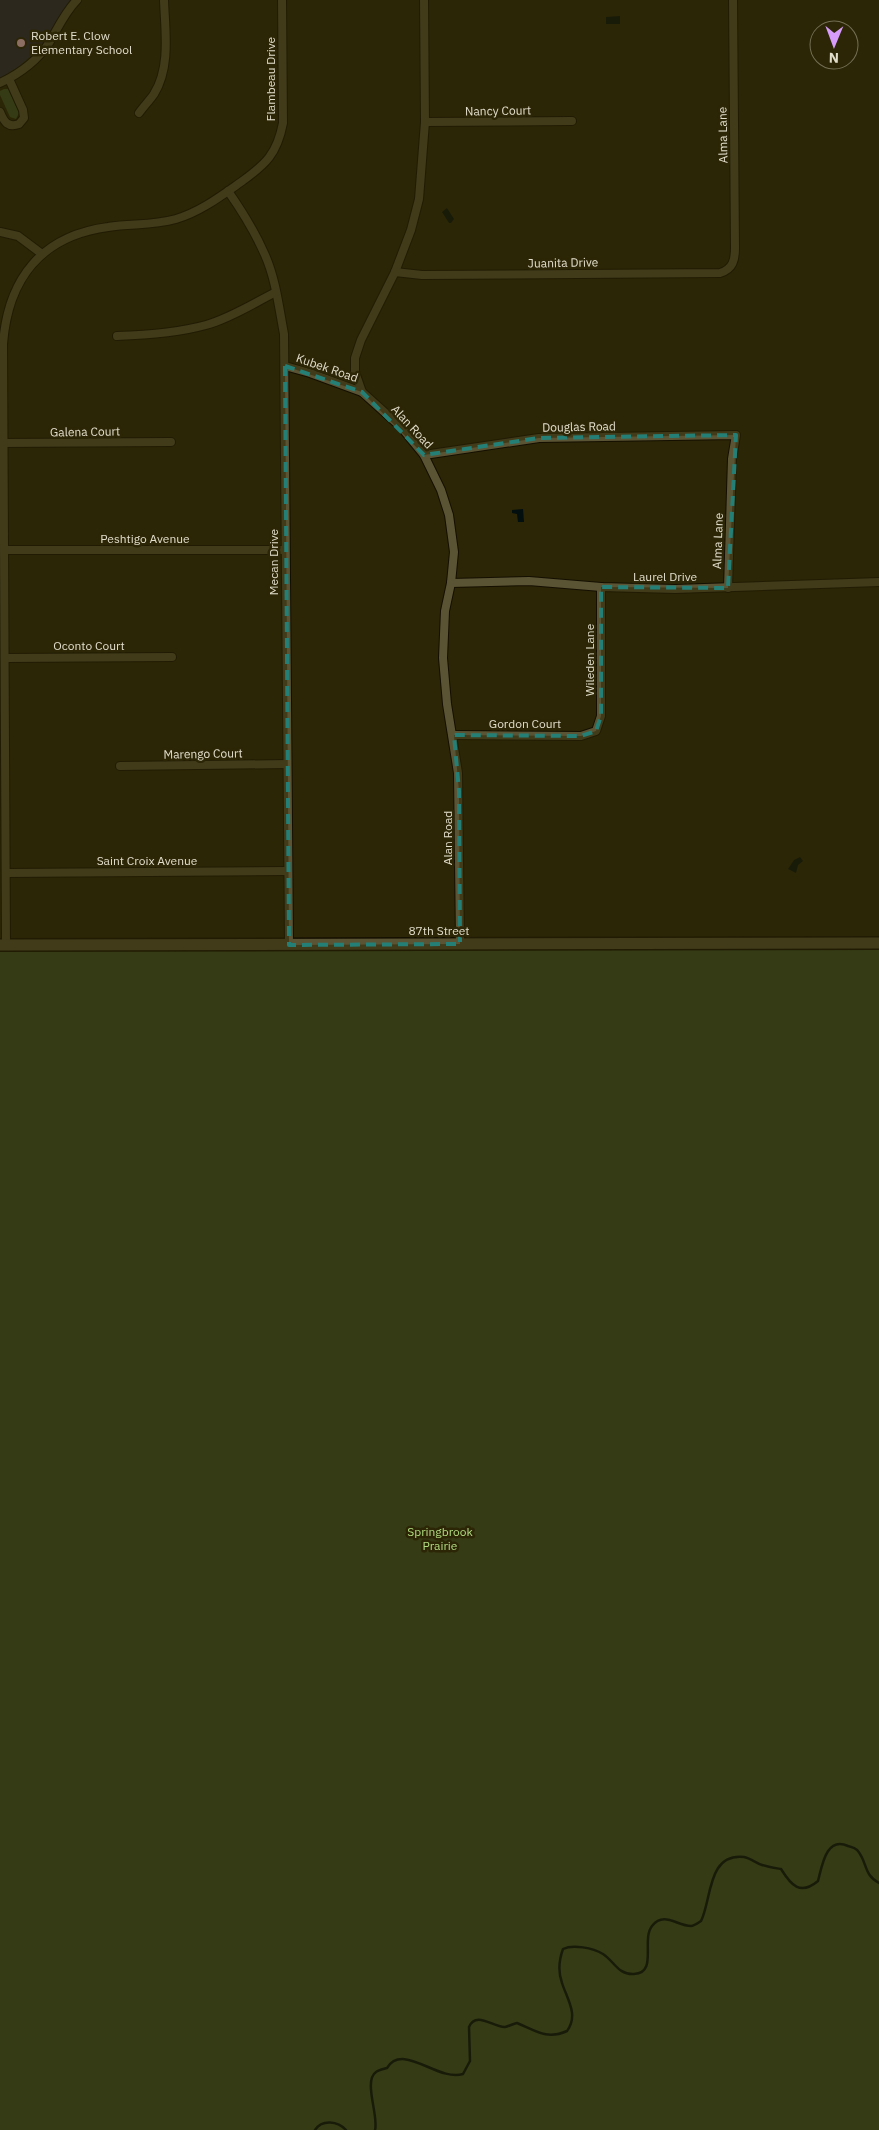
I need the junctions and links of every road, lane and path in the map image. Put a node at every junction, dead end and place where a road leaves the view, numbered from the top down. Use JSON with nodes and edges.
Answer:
{"nodes":[{"id":1,"x":77,"y":0,"type":"edge"},
{"id":2,"x":164,"y":0,"type":"edge"},
{"id":3,"x":282,"y":0,"type":"edge"},
{"id":4,"x":424,"y":0,"type":"edge"},
{"id":5,"x":733,"y":0,"type":"edge"},
{"id":6,"x":9,"y":78,"type":"junction"},
{"id":7,"x":0,"y":83,"type":"edge"},
{"id":8,"x":0,"y":112,"type":"edge"},
{"id":9,"x":139,"y":113,"type":"dead end"},
{"id":10,"x":572,"y":121,"type":"dead end"},
{"id":11,"x":425,"y":122,"type":"junction"},
{"id":12,"x":228,"y":191,"type":"junction"},
{"id":13,"x":0,"y":232,"type":"edge"},
{"id":14,"x":42,"y":254,"type":"junction"},
{"id":15,"x":730,"y":268,"type":"joint"},
{"id":16,"x":395,"y":272,"type":"junction"},
{"id":17,"x":276,"y":292,"type":"junction"},
{"id":18,"x":117,"y":336,"type":"dead end"},
{"id":19,"x":285,"y":366,"type":"junction"},
{"id":20,"x":362,"y":392,"type":"junction"},
{"id":21,"x":736,"y":436,"type":"joint"},
{"id":22,"x":171,"y":442,"type":"dead end"},
{"id":23,"x":2,"y":443,"type":"edge"},
{"id":24,"x":424,"y":455,"type":"junction"},
{"id":25,"x":4,"y":550,"type":"junction"},
{"id":26,"x":285,"y":550,"type":"junction"},
{"id":27,"x":879,"y":582,"type":"edge"},
{"id":28,"x":451,"y":583,"type":"junction"},
{"id":29,"x":602,"y":587,"type":"junction"},
{"id":30,"x":728,"y":588,"type":"junction"},
{"id":31,"x":172,"y":657,"type":"dead end"},
{"id":32,"x":6,"y":658,"type":"junction"},
{"id":33,"x":596,"y":731,"type":"joint"},
{"id":34,"x":454,"y":735,"type":"junction"},
{"id":35,"x":287,"y":764,"type":"junction"},
{"id":36,"x":120,"y":766,"type":"dead end"},
{"id":37,"x":288,"y":871,"type":"junction"},
{"id":38,"x":6,"y":873,"type":"junction"},
{"id":39,"x":879,"y":943,"type":"edge"},
{"id":40,"x":460,"y":944,"type":"junction"},
{"id":41,"x":3,"y":945,"type":"edge"},
{"id":42,"x":289,"y":945,"type":"junction"}],
"edges":[{"from":1,"to":6,"type":"street"},
{"from":2,"to":9,"type":"street"},
{"from":3,"to":12,"type":"street","name":"Flambeau Drive"},
{"from":4,"to":11,"type":"street"},
{"from":5,"to":15,"type":"street","name":"Alma Lane"},
{"from":6,"to":7,"type":"street"},
{"from":6,"to":8,"type":"street"},
{"from":10,"to":11,"type":"street","name":"Nancy Court"},
{"from":11,"to":16,"type":"street"},
{"from":12,"to":14,"type":"street","name":"Flambeau Drive"},
{"from":12,"to":17,"type":"street","name":"Mecan Drive"},
{"from":13,"to":14,"type":"street"},
{"from":14,"to":23,"type":"street","name":"Flambeau Drive"},
{"from":15,"to":16,"type":"street","name":"Juanita Drive"},
{"from":16,"to":20,"type":"street"},
{"from":17,"to":18,"type":"street"},
{"from":17,"to":19,"type":"street","name":"Mecan Drive"},
{"from":19,"to":20,"type":"street","name":"Kubek Road"},
{"from":19,"to":26,"type":"street","name":"Mecan Drive"},
{"from":20,"to":24,"type":"street","name":"Alan Road"},
{"from":21,"to":24,"type":"street","name":"Douglas Road"},
{"from":21,"to":30,"type":"street","name":"Alma Lane"},
{"from":22,"to":23,"type":"street","name":"Galena Court"},
{"from":23,"to":25,"type":"street","name":"Flambeau Drive"},
{"from":24,"to":28,"type":"street","name":"Alan Road"},
{"from":25,"to":26,"type":"street","name":"Peshtigo Avenue"},
{"from":25,"to":32,"type":"street","name":"Flambeau Drive"},
{"from":26,"to":35,"type":"street","name":"Mecan Drive"},
{"from":27,"to":30,"type":"street","name":"Laurel Drive"},
{"from":28,"to":29,"type":"street","name":"Laurel Drive"},
{"from":28,"to":34,"type":"street","name":"Alan Road"},
{"from":29,"to":30,"type":"street","name":"Laurel Drive"},
{"from":29,"to":33,"type":"street","name":"Wileden Lane"},
{"from":31,"to":32,"type":"street","name":"Oconto Court"},
{"from":32,"to":38,"type":"street","name":"Flambeau Drive"},
{"from":33,"to":34,"type":"street","name":"Gordon Court"},
{"from":34,"to":40,"type":"street","name":"Alan Road"},
{"from":35,"to":36,"type":"street","name":"Marengo Court"},
{"from":35,"to":37,"type":"street","name":"Mecan Drive"},
{"from":37,"to":38,"type":"street","name":"Saint Croix Avenue"},
{"from":37,"to":42,"type":"street","name":"Mecan Drive"},
{"from":38,"to":41,"type":"street","name":"Flambeau Drive"},
{"from":39,"to":40,"type":"street","name":"87th Street"},
{"from":40,"to":42,"type":"street","name":"87th Street"},
{"from":41,"to":42,"type":"street","name":"87th Street"}]}
